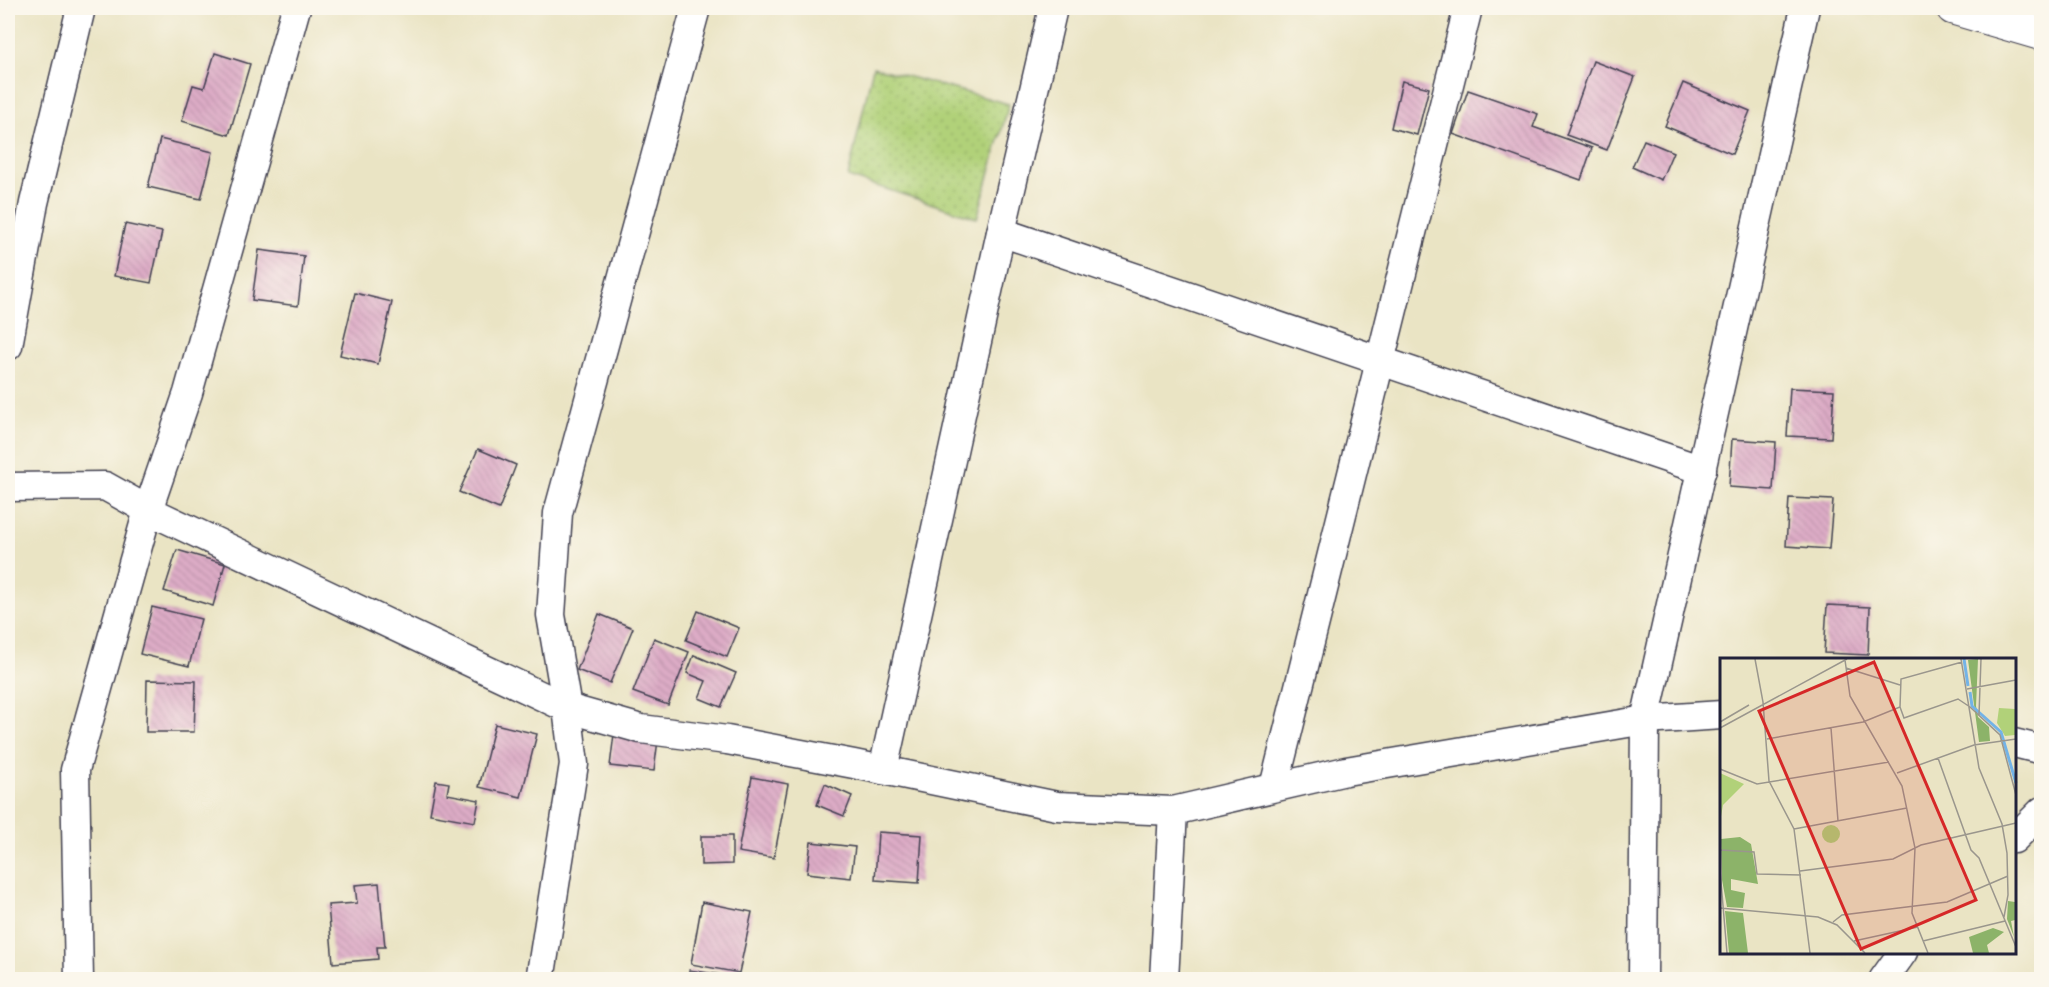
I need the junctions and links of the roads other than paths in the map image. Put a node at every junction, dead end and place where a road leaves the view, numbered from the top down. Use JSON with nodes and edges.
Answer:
{"nodes":[{"id":1,"x":81,"y":8,"type":"edge"},
{"id":2,"x":296,"y":8,"type":"edge"},
{"id":3,"x":696,"y":8,"type":"edge"},
{"id":4,"x":1053,"y":8,"type":"edge"},
{"id":5,"x":1468,"y":8,"type":"edge"},
{"id":6,"x":1805,"y":8,"type":"edge"},
{"id":7,"x":1953,"y":8,"type":"edge"},
{"id":8,"x":2042,"y":34,"type":"edge"},
{"id":9,"x":1001,"y":232,"type":"junction"},
{"id":10,"x":8,"y":346,"type":"edge"},
{"id":11,"x":1380,"y":361,"type":"junction"},
{"id":12,"x":1702,"y":470,"type":"junction"},
{"id":13,"x":8,"y":487,"type":"edge"},
{"id":14,"x":148,"y":510,"type":"junction"},
{"id":15,"x":567,"y":708,"type":"junction"},
{"id":16,"x":1720,"y":715,"type":"edge"},
{"id":17,"x":1645,"y":720,"type":"junction"},
{"id":18,"x":2016,"y":743,"type":"edge"},
{"id":19,"x":2042,"y":750,"type":"edge"},
{"id":20,"x":883,"y":770,"type":"junction"},
{"id":21,"x":1274,"y":787,"type":"junction"},
{"id":22,"x":1173,"y":811,"type":"junction"},
{"id":23,"x":2042,"y":811,"type":"edge"},
{"id":24,"x":2016,"y":837,"type":"edge"},
{"id":25,"x":1902,"y":954,"type":"edge"},
{"id":26,"x":80,"y":980,"type":"edge"},
{"id":27,"x":540,"y":980,"type":"edge"},
{"id":28,"x":1164,"y":980,"type":"edge"},
{"id":29,"x":1643,"y":980,"type":"edge"},
{"id":30,"x":1883,"y":980,"type":"edge"}],
"edges":[{"from":1,"to":10,"type":"street"},
{"from":2,"to":14,"type":"street"},
{"from":3,"to":15,"type":"street"},
{"from":4,"to":9,"type":"street"},
{"from":5,"to":11,"type":"street"},
{"from":6,"to":12,"type":"street"},
{"from":7,"to":8,"type":"street"},
{"from":9,"to":11,"type":"street"},
{"from":9,"to":20,"type":"street"},
{"from":11,"to":12,"type":"street"},
{"from":11,"to":21,"type":"street"},
{"from":12,"to":17,"type":"street"},
{"from":13,"to":14,"type":"street"},
{"from":14,"to":15,"type":"street"},
{"from":14,"to":26,"type":"street"},
{"from":15,"to":20,"type":"street"},
{"from":15,"to":27,"type":"street"},
{"from":16,"to":17,"type":"street"},
{"from":17,"to":21,"type":"street"},
{"from":17,"to":29,"type":"street"},
{"from":18,"to":19,"type":"street"},
{"from":20,"to":22,"type":"street"},
{"from":21,"to":22,"type":"street"},
{"from":22,"to":28,"type":"street"},
{"from":23,"to":24,"type":"street"},
{"from":25,"to":30,"type":"street"}]}
